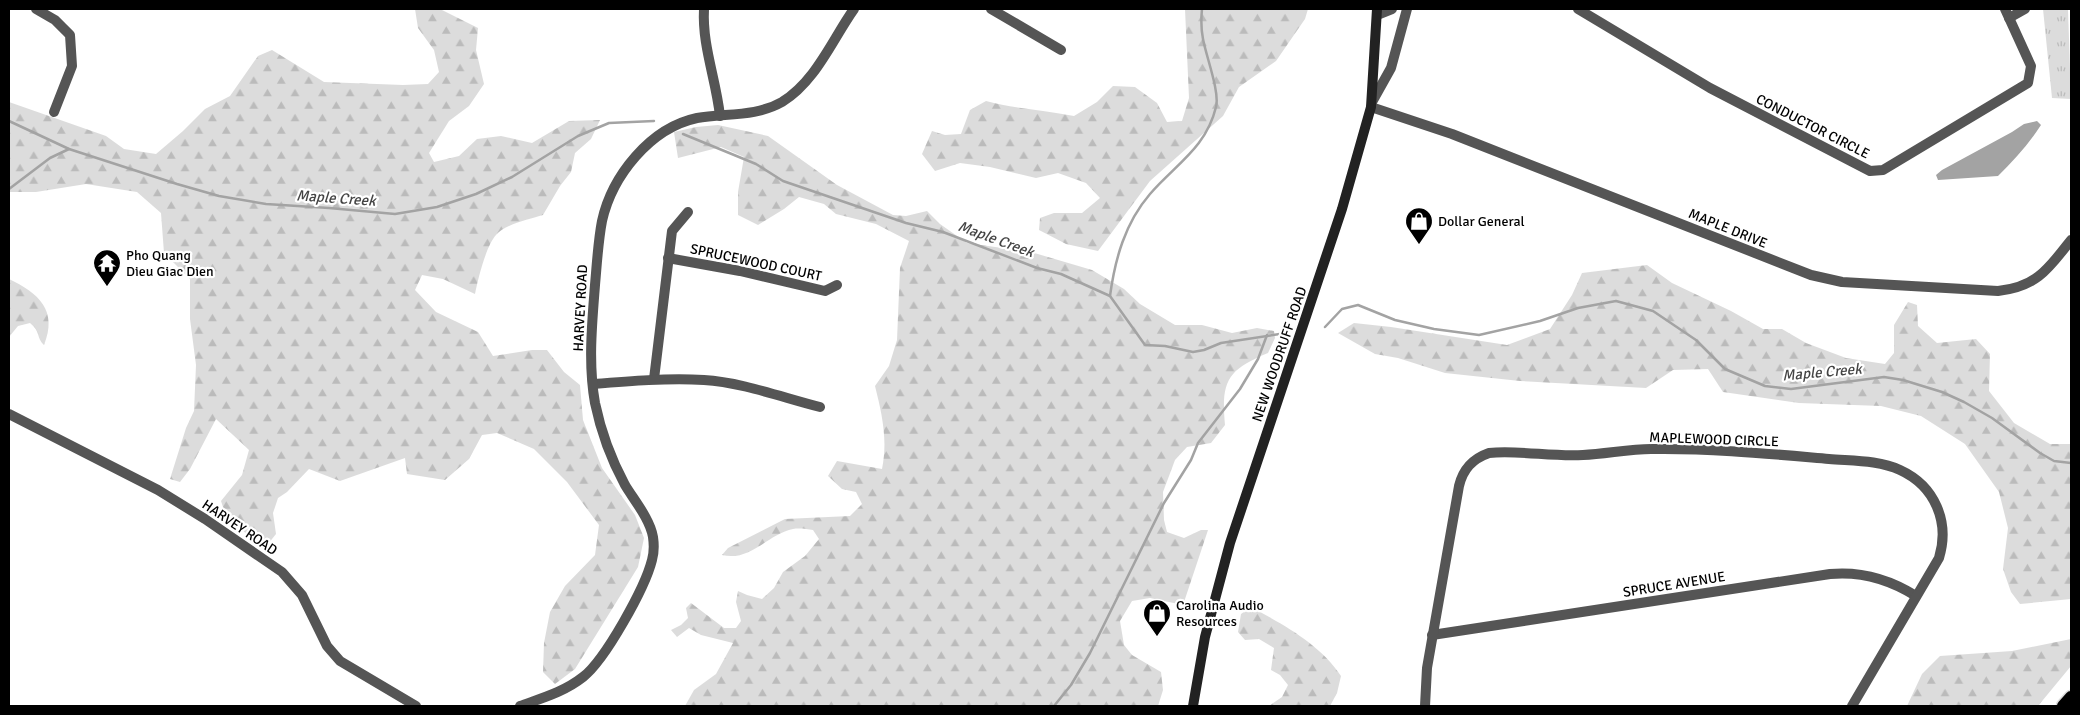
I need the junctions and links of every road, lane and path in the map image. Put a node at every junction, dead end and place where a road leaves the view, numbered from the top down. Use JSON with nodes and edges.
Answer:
{"nodes":[{"id":1,"x":36,"y":9,"type":"edge"},
{"id":2,"x":704,"y":9,"type":"edge"},
{"id":3,"x":854,"y":9,"type":"edge"},
{"id":4,"x":992,"y":9,"type":"edge"},
{"id":5,"x":1392,"y":9,"type":"edge"},
{"id":6,"x":1407,"y":9,"type":"edge"},
{"id":7,"x":1578,"y":9,"type":"edge"},
{"id":8,"x":2025,"y":9,"type":"edge"},
{"id":9,"x":1377,"y":12,"type":"edge"},
{"id":10,"x":2007,"y":14,"type":"edge"},
{"id":11,"x":1061,"y":50,"type":"dead end"},
{"id":12,"x":1371,"y":105,"type":"junction"},
{"id":13,"x":54,"y":112,"type":"dead end"},
{"id":14,"x":720,"y":116,"type":"junction"},
{"id":15,"x":688,"y":212,"type":"dead end"},
{"id":16,"x":2071,"y":240,"type":"edge"},
{"id":17,"x":668,"y":258,"type":"junction"},
{"id":18,"x":838,"y":285,"type":"dead end"},
{"id":19,"x":654,"y":379,"type":"junction"},
{"id":20,"x":593,"y":384,"type":"junction"},
{"id":21,"x":820,"y":407,"type":"dead end"},
{"id":22,"x":9,"y":414,"type":"edge"},
{"id":23,"x":1916,"y":596,"type":"junction"},
{"id":24,"x":1432,"y":635,"type":"junction"},
{"id":25,"x":2071,"y":697,"type":"edge"},
{"id":26,"x":416,"y":706,"type":"edge"},
{"id":27,"x":520,"y":706,"type":"edge"},
{"id":28,"x":1193,"y":706,"type":"edge"},
{"id":29,"x":1425,"y":706,"type":"edge"},
{"id":30,"x":1852,"y":706,"type":"edge"},
{"id":31,"x":2063,"y":706,"type":"edge"}],
"edges":[{"from":1,"to":13,"type":"street"},
{"from":2,"to":14,"type":"street"},
{"from":3,"to":14,"type":"street","name":"HARVEY ROAD"},
{"from":4,"to":11,"type":"street"},
{"from":5,"to":9,"type":"street"},
{"from":6,"to":12,"type":"street"},
{"from":7,"to":10,"type":"street","name":"CONDUCTOR CIRCLE"},
{"from":8,"to":10,"type":"street","name":"CONDUCTOR CIRCLE"},
{"from":9,"to":12,"type":"main road","name":"NEW WOODRUFF ROAD"},
{"from":12,"to":16,"type":"street","name":"MAPLE DRIVE"},
{"from":12,"to":28,"type":"main road","name":"NEW WOODRUFF ROAD"},
{"from":14,"to":20,"type":"street","name":"HARVEY ROAD"},
{"from":15,"to":17,"type":"street"},
{"from":17,"to":18,"type":"street","name":"SPRUCEWOOD COURT"},
{"from":17,"to":19,"type":"street"},
{"from":19,"to":20,"type":"street"},
{"from":19,"to":21,"type":"street"},
{"from":20,"to":27,"type":"street","name":"HARVEY ROAD"},
{"from":22,"to":26,"type":"street","name":"HARVEY ROAD"},
{"from":23,"to":24,"type":"street","name":"SPRUCE AVENUE"},
{"from":23,"to":24,"type":"street","name":"MAPLEWOOD CIRCLE"},
{"from":23,"to":30,"type":"street","name":"MAPLEWOOD CIRCLE"},
{"from":24,"to":29,"type":"street","name":"MAPLEWOOD CIRCLE"},
{"from":25,"to":31,"type":"main road"}]}
